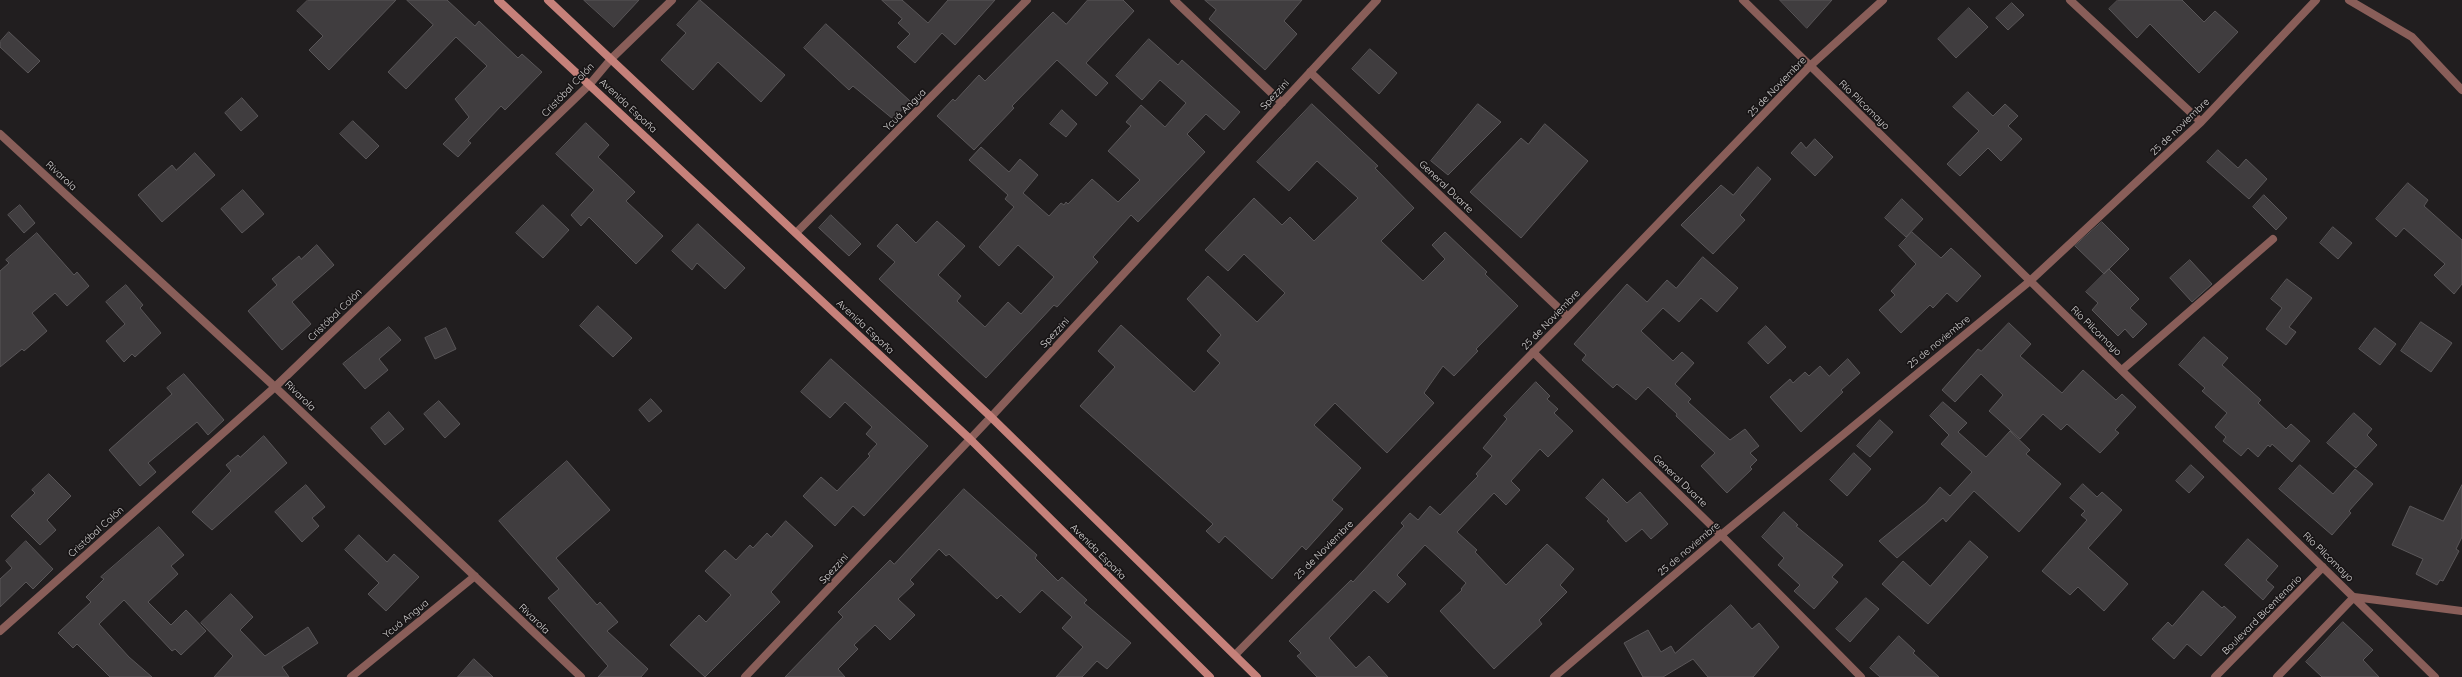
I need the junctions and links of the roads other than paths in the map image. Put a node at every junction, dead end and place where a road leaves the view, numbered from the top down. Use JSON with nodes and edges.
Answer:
{"nodes":[{"id":1,"x":498,"y":0,"type":"edge"},
{"id":2,"x":548,"y":0,"type":"edge"},
{"id":3,"x":672,"y":0,"type":"edge"},
{"id":4,"x":1027,"y":0,"type":"edge"},
{"id":5,"x":1174,"y":0,"type":"edge"},
{"id":6,"x":1377,"y":0,"type":"edge"},
{"id":7,"x":1743,"y":0,"type":"edge"},
{"id":8,"x":1883,"y":0,"type":"edge"},
{"id":9,"x":2070,"y":0,"type":"edge"},
{"id":10,"x":2316,"y":0,"type":"edge"},
{"id":11,"x":2349,"y":0,"type":"edge"},
{"id":12,"x":611,"y":59,"type":"junction"},
{"id":13,"x":1810,"y":66,"type":"junction"},
{"id":14,"x":1310,"y":72,"type":"junction"},
{"id":15,"x":590,"y":84,"type":"junction"},
{"id":16,"x":2462,"y":90,"type":"edge"},
{"id":17,"x":1282,"y":103,"type":"junction"},
{"id":18,"x":2201,"y":122,"type":"junction"},
{"id":19,"x":0,"y":134,"type":"edge"},
{"id":20,"x":796,"y":233,"type":"junction"},
{"id":21,"x":2273,"y":239,"type":"dead end"},
{"id":22,"x":2030,"y":281,"type":"junction"},
{"id":23,"x":1568,"y":317,"type":"junction"},
{"id":24,"x":1533,"y":352,"type":"junction"},
{"id":25,"x":2122,"y":370,"type":"junction"},
{"id":26,"x":275,"y":387,"type":"junction"},
{"id":27,"x":991,"y":416,"type":"junction"},
{"id":28,"x":970,"y":439,"type":"junction"},
{"id":29,"x":1721,"y":534,"type":"junction"},
{"id":30,"x":2323,"y":567,"type":"junction"},
{"id":31,"x":475,"y":576,"type":"junction"},
{"id":32,"x":2354,"y":598,"type":"junction"},
{"id":33,"x":2462,"y":611,"type":"edge"},
{"id":34,"x":0,"y":631,"type":"edge"},
{"id":35,"x":1235,"y":655,"type":"junction"},
{"id":36,"x":350,"y":677,"type":"edge"},
{"id":37,"x":581,"y":677,"type":"edge"},
{"id":38,"x":745,"y":677,"type":"edge"},
{"id":39,"x":1210,"y":677,"type":"edge"},
{"id":40,"x":1257,"y":677,"type":"edge"},
{"id":41,"x":1554,"y":677,"type":"edge"},
{"id":42,"x":1861,"y":677,"type":"edge"},
{"id":43,"x":2215,"y":677,"type":"edge"},
{"id":44,"x":2277,"y":677,"type":"edge"},
{"id":45,"x":2435,"y":677,"type":"edge"}],
"edges":[{"from":1,"to":15,"type":"street","name":"Avenida España"},
{"from":2,"to":12,"type":"street"},
{"from":3,"to":12,"type":"street","name":"Cristóbal Colón"},
{"from":4,"to":20,"type":"street","name":"Ycuá Angua"},
{"from":5,"to":17,"type":"street"},
{"from":6,"to":14,"type":"street","name":"Spezzini"},
{"from":7,"to":13,"type":"street","name":"Río Pilcomayo"},
{"from":8,"to":13,"type":"street","name":"25 de Noviembre"},
{"from":9,"to":18,"type":"street"},
{"from":10,"to":18,"type":"street","name":"25 de noviembre"},
{"from":11,"to":16,"type":"street"},
{"from":12,"to":15,"type":"street","name":"Cristóbal Colón"},
{"from":12,"to":20,"type":"street"},
{"from":13,"to":22,"type":"street","name":"Río Pilcomayo"},
{"from":13,"to":23,"type":"street","name":"25 de Noviembre"},
{"from":14,"to":17,"type":"street","name":"Spezzini"},
{"from":14,"to":23,"type":"street","name":"General Duarte"},
{"from":15,"to":26,"type":"street","name":"Cristóbal Colón"},
{"from":15,"to":28,"type":"street","name":"Avenida España"},
{"from":17,"to":27,"type":"street","name":"Spezzini"},
{"from":18,"to":22,"type":"street","name":"25 de noviembre"},
{"from":19,"to":26,"type":"street","name":"Rivarola"},
{"from":20,"to":27,"type":"street"},
{"from":21,"to":25,"type":"street"},
{"from":22,"to":25,"type":"street","name":"Río Pilcomayo"},
{"from":22,"to":29,"type":"street","name":"25 de noviembre"},
{"from":23,"to":24,"type":"street","name":"25 de Noviembre"},
{"from":24,"to":29,"type":"street","name":"General Duarte"},
{"from":24,"to":35,"type":"street","name":"25 de Noviembre"},
{"from":25,"to":30,"type":"street","name":"Río Pilcomayo"},
{"from":26,"to":31,"type":"street","name":"Rivarola"},
{"from":26,"to":34,"type":"street","name":"Cristóbal Colón"},
{"from":27,"to":28,"type":"street","name":"Spezzini"},
{"from":27,"to":35,"type":"street"},
{"from":28,"to":38,"type":"street","name":"Spezzini"},
{"from":28,"to":39,"type":"street","name":"Avenida España"},
{"from":29,"to":41,"type":"street","name":"25 de noviembre"},
{"from":29,"to":42,"type":"street","name":"General Duarte"},
{"from":30,"to":32,"type":"street","name":"Río Pilcomayo"},
{"from":30,"to":43,"type":"street","name":"Boulevard Bicentenario"},
{"from":31,"to":36,"type":"street","name":"Ycuá Angua"},
{"from":31,"to":37,"type":"street","name":"Rivarola"},
{"from":32,"to":33,"type":"street"},
{"from":32,"to":44,"type":"street"},
{"from":32,"to":45,"type":"street","name":"Río Pilcomayo"},
{"from":35,"to":40,"type":"street"}]}
